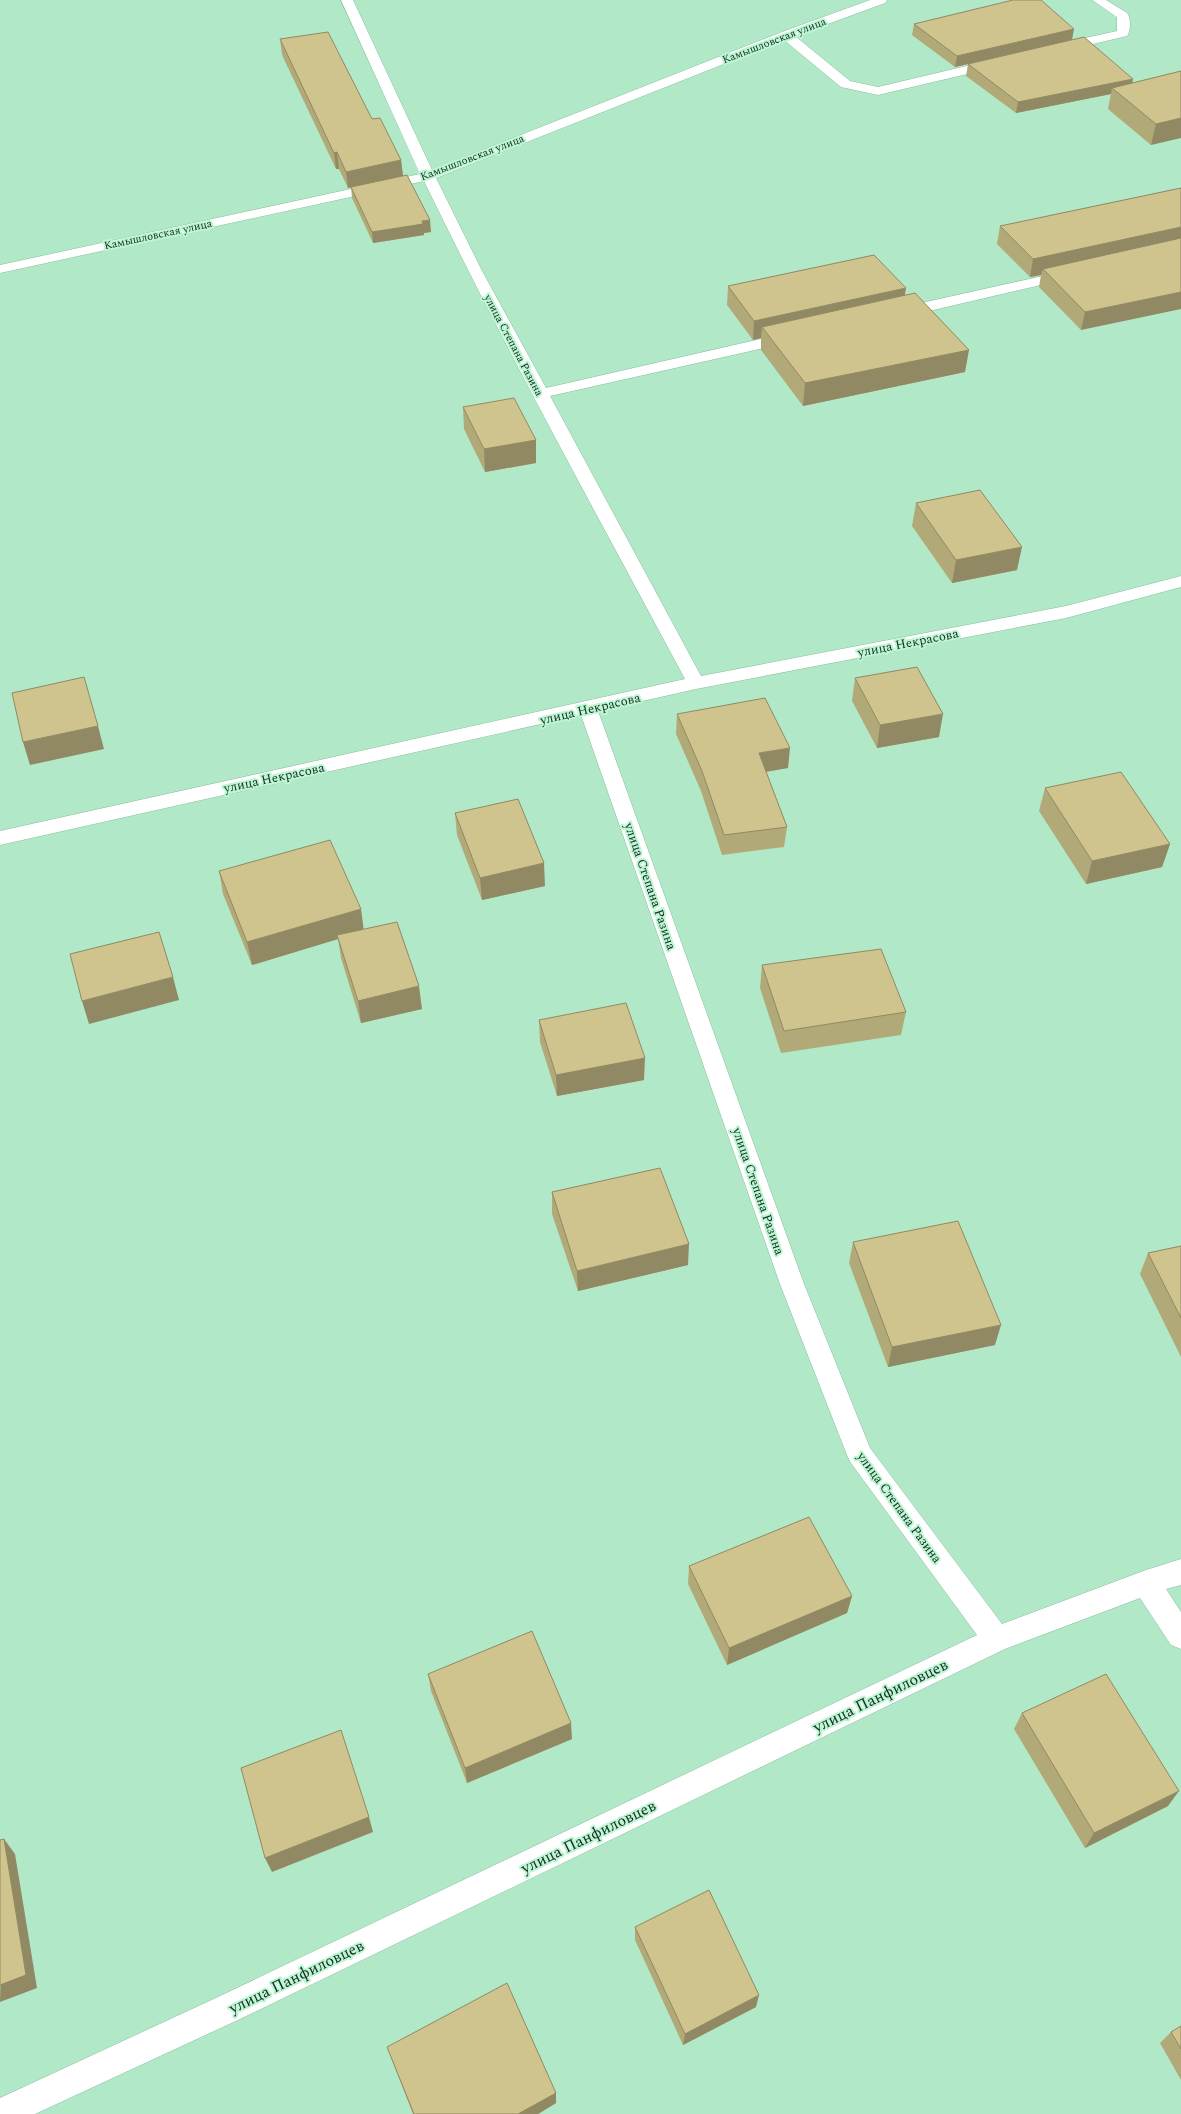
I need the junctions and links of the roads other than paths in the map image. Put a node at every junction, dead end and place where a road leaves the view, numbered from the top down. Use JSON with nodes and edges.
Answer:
{"nodes":[{"id":1,"x":347,"y":0,"type":"edge"},
{"id":2,"x":881,"y":0,"type":"edge"},
{"id":3,"x":1098,"y":0,"type":"edge"},
{"id":4,"x":786,"y":35,"type":"junction"},
{"id":5,"x":1046,"y":51,"type":"edge"},
{"id":6,"x":1008,"y":60,"type":"edge"},
{"id":7,"x":428,"y":176,"type":"junction"},
{"id":8,"x":0,"y":269,"type":"edge"},
{"id":9,"x":1081,"y":272,"type":"edge"},
{"id":10,"x":888,"y":315,"type":"edge"},
{"id":11,"x":803,"y":334,"type":"edge"},
{"id":12,"x":540,"y":394,"type":"junction"},
{"id":13,"x":1181,"y":581,"type":"edge"},
{"id":14,"x":696,"y":683,"type":"junction"},
{"id":15,"x":588,"y":708,"type":"junction"},
{"id":16,"x":0,"y":838,"type":"edge"},
{"id":17,"x":1181,"y":1572,"type":"edge"},
{"id":18,"x":1146,"y":1583,"type":"junction"},
{"id":19,"x":1181,"y":1636,"type":"edge"},
{"id":20,"x":997,"y":1639,"type":"junction"},
{"id":21,"x":0,"y":2114,"type":"edge"}],
"edges":[{"from":1,"to":7,"type":"street","name":"улица Степана Разина"},
{"from":2,"to":4,"type":"street","name":"Камышловская улица"},
{"from":3,"to":5,"type":"street"},
{"from":4,"to":6,"type":"street"},
{"from":4,"to":7,"type":"street","name":"Камышловская улица"},
{"from":7,"to":8,"type":"street","name":"Камышловская улица"},
{"from":7,"to":12,"type":"street","name":"улица Степана Разина"},
{"from":9,"to":10,"type":"street"},
{"from":11,"to":12,"type":"street"},
{"from":12,"to":14,"type":"street","name":"улица Степана Разина"},
{"from":13,"to":14,"type":"street","name":"улица Некрасова"},
{"from":14,"to":15,"type":"street","name":"улица Некрасова"},
{"from":15,"to":16,"type":"street","name":"улица Некрасова"},
{"from":15,"to":20,"type":"street","name":"улица Степана Разина"},
{"from":17,"to":18,"type":"street","name":"улица Панфиловцев"},
{"from":18,"to":19,"type":"street"},
{"from":18,"to":20,"type":"street","name":"улица Панфиловцев"},
{"from":20,"to":21,"type":"street","name":"улица Панфиловцев"}]}
